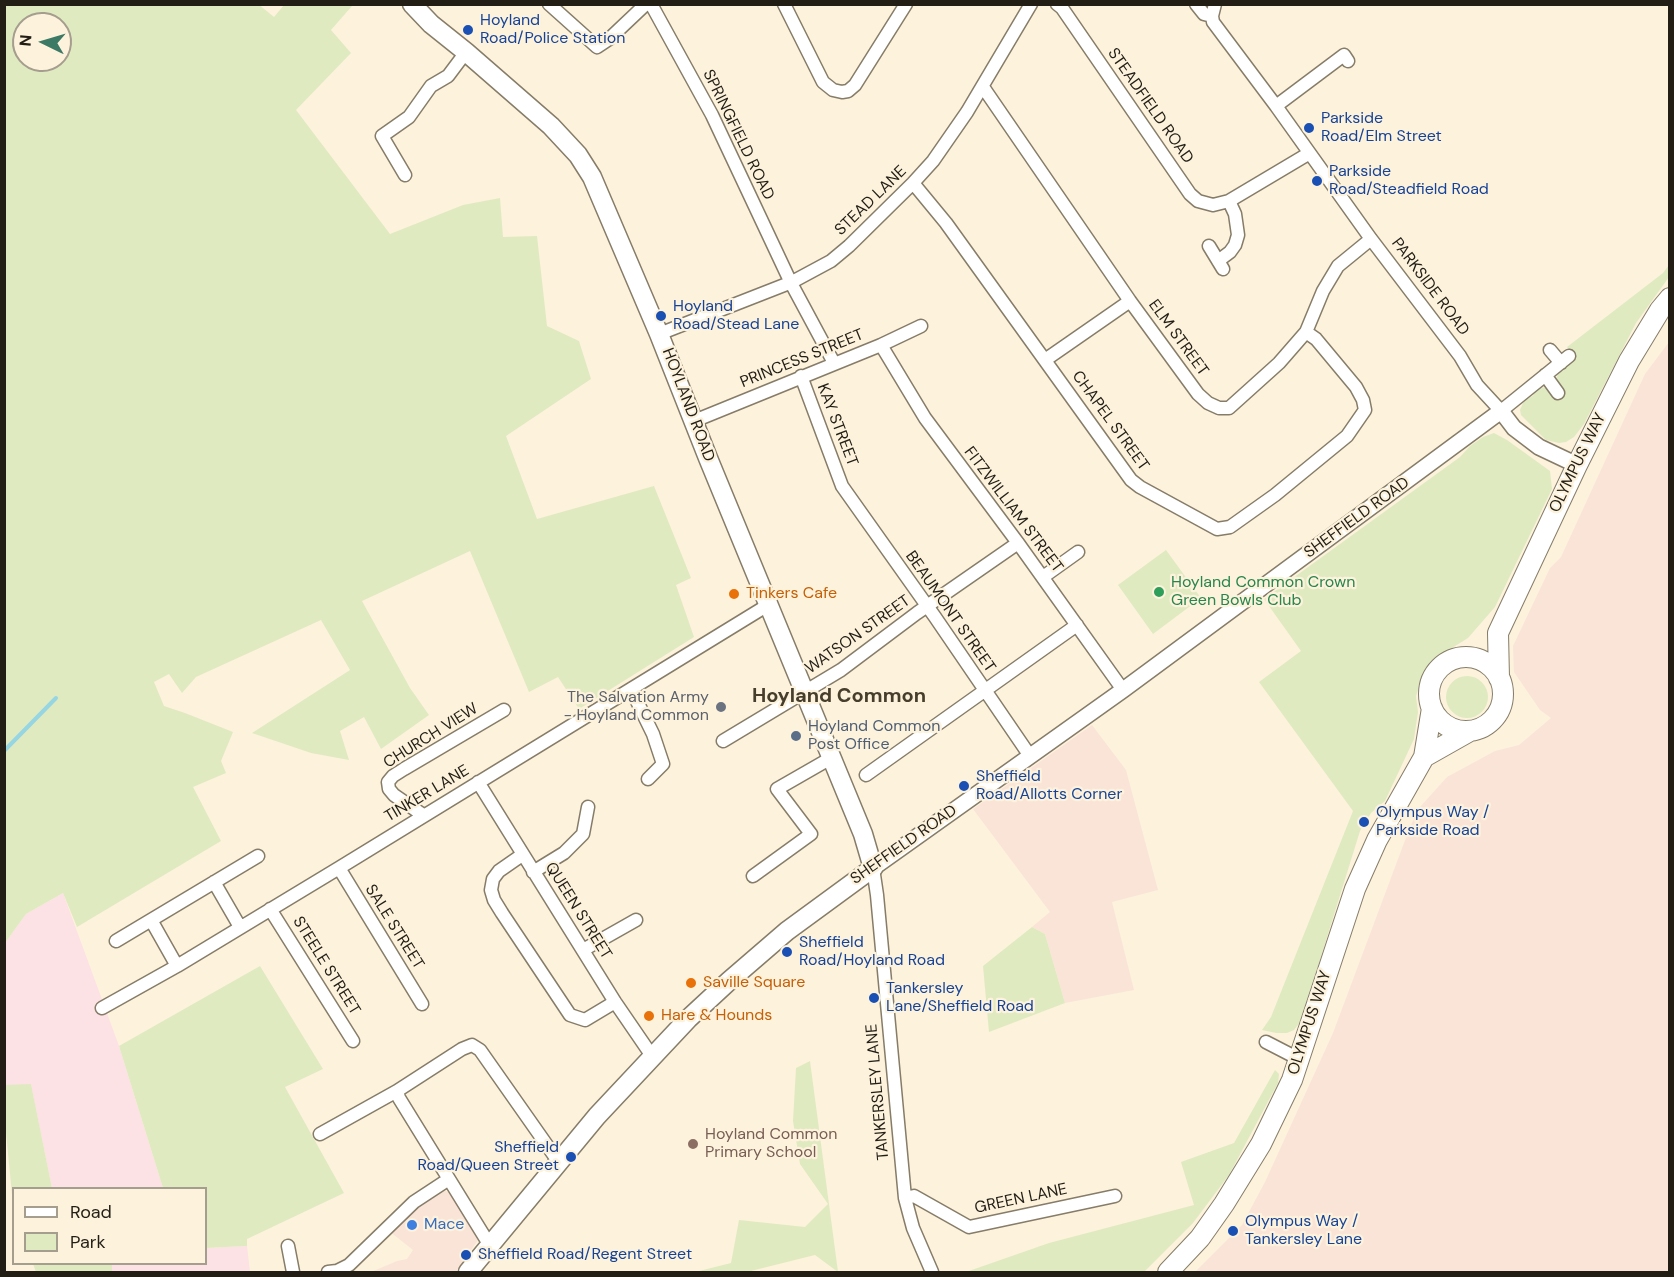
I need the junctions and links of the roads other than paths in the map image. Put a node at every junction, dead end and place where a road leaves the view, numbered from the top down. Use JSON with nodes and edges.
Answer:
{"nodes":[{"id":1,"x":412,"y":4,"type":"edge"},
{"id":2,"x":549,"y":4,"type":"edge"},
{"id":3,"x":649,"y":4,"type":"edge"},
{"id":4,"x":784,"y":4,"type":"edge"},
{"id":5,"x":906,"y":4,"type":"edge"},
{"id":6,"x":1031,"y":4,"type":"edge"},
{"id":7,"x":1057,"y":4,"type":"edge"},
{"id":8,"x":1196,"y":4,"type":"edge"},
{"id":9,"x":1213,"y":10,"type":"edge"},
{"id":10,"x":466,"y":52,"type":"junction"},
{"id":11,"x":1348,"y":61,"type":"dead end"},
{"id":12,"x":983,"y":87,"type":"junction"},
{"id":13,"x":1276,"y":106,"type":"junction"},
{"id":14,"x":1308,"y":154,"type":"junction"},
{"id":15,"x":405,"y":175,"type":"dead end"},
{"id":16,"x":913,"y":183,"type":"junction"},
{"id":17,"x":1229,"y":201,"type":"junction"},
{"id":18,"x":1371,"y":239,"type":"junction"},
{"id":19,"x":1209,"y":246,"type":"dead end"},
{"id":20,"x":792,"y":282,"type":"junction"},
{"id":21,"x":1670,"y":298,"type":"edge"},
{"id":22,"x":1130,"y":301,"type":"junction"},
{"id":23,"x":921,"y":326,"type":"dead end"},
{"id":24,"x":1306,"y":332,"type":"junction"},
{"id":25,"x":659,"y":334,"type":"junction"},
{"id":26,"x":881,"y":345,"type":"junction"},
{"id":27,"x":1550,"y":350,"type":"dead end"},
{"id":28,"x":1045,"y":360,"type":"junction"},
{"id":29,"x":834,"y":363,"type":"junction"},
{"id":30,"x":1545,"y":375,"type":"junction"},
{"id":31,"x":801,"y":376,"type":"junction"},
{"id":32,"x":1558,"y":393,"type":"dead end"},
{"id":33,"x":1501,"y":411,"type":"junction"},
{"id":34,"x":694,"y":421,"type":"junction"},
{"id":35,"x":1577,"y":465,"type":"junction"},
{"id":36,"x":842,"y":486,"type":"joint"},
{"id":37,"x":1018,"y":543,"type":"junction"},
{"id":38,"x":1078,"y":552,"type":"dead end"},
{"id":39,"x":1043,"y":578,"type":"junction"},
{"id":40,"x":768,"y":605,"type":"junction"},
{"id":41,"x":927,"y":606,"type":"junction"},
{"id":42,"x":1077,"y":625,"type":"junction"},
{"id":43,"x":1498,"y":633,"type":"junction"},
{"id":44,"x":1458,"y":658,"type":"junction"},
{"id":45,"x":1499,"y":678,"type":"junction"},
{"id":46,"x":630,"y":689,"type":"junction"},
{"id":47,"x":984,"y":690,"type":"junction"},
{"id":48,"x":1123,"y":690,"type":"junction"},
{"id":49,"x":804,"y":692,"type":"junction"},
{"id":50,"x":1432,"y":708,"type":"junction"},
{"id":51,"x":504,"y":710,"type":"dead end"},
{"id":52,"x":1470,"y":731,"type":"junction"},
{"id":53,"x":723,"y":741,"type":"dead end"},
{"id":54,"x":1030,"y":756,"type":"junction"},
{"id":55,"x":831,"y":758,"type":"junction"},
{"id":56,"x":1424,"y":758,"type":"junction"},
{"id":57,"x":866,"y":775,"type":"dead end"},
{"id":58,"x":648,"y":778,"type":"dead end"},
{"id":59,"x":478,"y":782,"type":"junction"},
{"id":60,"x":588,"y":807,"type":"dead end"},
{"id":61,"x":423,"y":815,"type":"junction"},
{"id":62,"x":522,"y":855,"type":"junction"},
{"id":63,"x":258,"y":856,"type":"dead end"},
{"id":64,"x":339,"y":868,"type":"junction"},
{"id":65,"x":873,"y":868,"type":"junction"},
{"id":66,"x":533,"y":872,"type":"junction"},
{"id":67,"x":753,"y":876,"type":"dead end"},
{"id":68,"x":214,"y":882,"type":"junction"},
{"id":69,"x":270,"y":909,"type":"junction"},
{"id":70,"x":151,"y":920,"type":"junction"},
{"id":71,"x":636,"y":920,"type":"dead end"},
{"id":72,"x":240,"y":927,"type":"junction"},
{"id":73,"x":116,"y":941,"type":"dead end"},
{"id":74,"x":583,"y":950,"type":"junction"},
{"id":75,"x":177,"y":966,"type":"junction"},
{"id":76,"x":615,"y":1002,"type":"junction"},
{"id":77,"x":422,"y":1004,"type":"dead end"},
{"id":78,"x":102,"y":1008,"type":"dead end"},
{"id":79,"x":353,"y":1041,"type":"dead end"},
{"id":80,"x":1266,"y":1042,"type":"dead end"},
{"id":81,"x":652,"y":1056,"type":"junction"},
{"id":82,"x":1299,"y":1059,"type":"junction"},
{"id":83,"x":397,"y":1091,"type":"junction"},
{"id":84,"x":320,"y":1134,"type":"dead end"},
{"id":85,"x":558,"y":1161,"type":"junction"},
{"id":86,"x":449,"y":1179,"type":"junction"},
{"id":87,"x":1115,"y":1196,"type":"dead end"},
{"id":88,"x":905,"y":1198,"type":"junction"},
{"id":89,"x":489,"y":1244,"type":"junction"},
{"id":90,"x":288,"y":1246,"type":"dead end"},
{"id":91,"x":293,"y":1272,"type":"edge"},
{"id":92,"x":328,"y":1272,"type":"edge"},
{"id":93,"x":468,"y":1272,"type":"edge"},
{"id":94,"x":932,"y":1272,"type":"edge"},
{"id":95,"x":1168,"y":1272,"type":"edge"}],
"edges":[{"from":1,"to":10,"type":"main road","name":"HOYLAND ROAD"},
{"from":2,"to":3,"type":"street"},
{"from":3,"to":20,"type":"street","name":"SPRINGFIELD ROAD"},
{"from":4,"to":5,"type":"street"},
{"from":6,"to":12,"type":"street","name":"STEAD LANE"},
{"from":7,"to":17,"type":"street","name":"STEADFIELD ROAD"},
{"from":8,"to":9,"type":"street","name":"PARKSIDE ROAD"},
{"from":9,"to":13,"type":"street","name":"PARKSIDE ROAD"},
{"from":10,"to":15,"type":"street"},
{"from":10,"to":25,"type":"main road","name":"HOYLAND ROAD"},
{"from":11,"to":13,"type":"street"},
{"from":12,"to":16,"type":"street","name":"STEAD LANE"},
{"from":12,"to":22,"type":"street","name":"ELM STREET"},
{"from":13,"to":14,"type":"street","name":"PARKSIDE ROAD"},
{"from":14,"to":17,"type":"street"},
{"from":14,"to":18,"type":"street","name":"PARKSIDE ROAD"},
{"from":16,"to":20,"type":"street","name":"STEAD LANE"},
{"from":16,"to":28,"type":"street","name":"CHAPEL STREET"},
{"from":17,"to":19,"type":"street"},
{"from":18,"to":24,"type":"street","name":"ELM STREET"},
{"from":18,"to":33,"type":"street","name":"PARKSIDE ROAD"},
{"from":20,"to":25,"type":"street","name":"STEAD LANE"},
{"from":20,"to":29,"type":"street","name":"SPRINGFIELD ROAD"},
{"from":21,"to":35,"type":"main road","name":"OLYMPUS WAY"},
{"from":22,"to":24,"type":"street","name":"ELM STREET"},
{"from":22,"to":28,"type":"street"},
{"from":23,"to":26,"type":"street","name":"PRINCESS STREET"},
{"from":24,"to":28,"type":"street","name":"CHAPEL STREET"},
{"from":25,"to":34,"type":"main road","name":"HOYLAND ROAD"},
{"from":26,"to":29,"type":"street","name":"PRINCESS STREET"},
{"from":26,"to":37,"type":"street","name":"FITZWILLIAM STREET"},
{"from":27,"to":30,"type":"street","name":"SHEFFIELD ROAD"},
{"from":29,"to":31,"type":"street","name":"PRINCESS STREET"},
{"from":30,"to":32,"type":"street"},
{"from":30,"to":33,"type":"street","name":"SHEFFIELD ROAD"},
{"from":31,"to":34,"type":"street","name":"PRINCESS STREET"},
{"from":31,"to":36,"type":"street","name":"KAY STREET"},
{"from":33,"to":35,"type":"street","name":"PARKSIDE ROAD"},
{"from":33,"to":48,"type":"street","name":"SHEFFIELD ROAD"},
{"from":34,"to":40,"type":"main road","name":"HOYLAND ROAD"},
{"from":35,"to":43,"type":"main road","name":"OLYMPUS WAY"},
{"from":36,"to":41,"type":"street","name":"BEAUMONT STREET"},
{"from":37,"to":39,"type":"street","name":"FITZWILLIAM STREET"},
{"from":37,"to":41,"type":"street","name":"WATSON STREET"},
{"from":38,"to":39,"type":"street"},
{"from":39,"to":42,"type":"street","name":"FITZWILLIAM STREET"},
{"from":40,"to":46,"type":"street","name":"TINKER LANE"},
{"from":40,"to":49,"type":"main road","name":"HOYLAND ROAD"},
{"from":41,"to":47,"type":"street","name":"BEAUMONT STREET"},
{"from":41,"to":49,"type":"street","name":"WATSON STREET"},
{"from":42,"to":47,"type":"street"},
{"from":42,"to":48,"type":"street","name":"FITZWILLIAM STREET"},
{"from":43,"to":44,"type":"main road","name":"OLYMPUS WAY"},
{"from":43,"to":45,"type":"main road","name":"OLYMPUS WAY"},
{"from":44,"to":45,"type":"main road"},
{"from":44,"to":50,"type":"main road","name":"OLYMPUS WAY"},
{"from":45,"to":52,"type":"main road","name":"OLYMPUS WAY"},
{"from":46,"to":58,"type":"street"},
{"from":46,"to":59,"type":"street","name":"TINKER LANE"},
{"from":47,"to":54,"type":"street","name":"BEAUMONT STREET"},
{"from":47,"to":57,"type":"street"},
{"from":48,"to":54,"type":"street","name":"SHEFFIELD ROAD"},
{"from":49,"to":53,"type":"street","name":"WATSON STREET"},
{"from":49,"to":55,"type":"main road","name":"HOYLAND ROAD"},
{"from":50,"to":52,"type":"main road"},
{"from":50,"to":56,"type":"main road","name":"OLYMPUS WAY"},
{"from":51,"to":61,"type":"street","name":"CHURCH VIEW"},
{"from":52,"to":56,"type":"main road","name":"OLYMPUS WAY"},
{"from":54,"to":65,"type":"street","name":"SHEFFIELD ROAD"},
{"from":55,"to":65,"type":"main road","name":"HOYLAND ROAD"},
{"from":55,"to":67,"type":"street"},
{"from":56,"to":82,"type":"main road","name":"OLYMPUS WAY"},
{"from":59,"to":61,"type":"street","name":"TINKER LANE"},
{"from":59,"to":62,"type":"street","name":"QUEEN STREET"},
{"from":60,"to":66,"type":"street"},
{"from":61,"to":64,"type":"street","name":"TINKER LANE"},
{"from":62,"to":66,"type":"street","name":"QUEEN STREET"},
{"from":62,"to":76,"type":"street"},
{"from":63,"to":68,"type":"street"},
{"from":64,"to":69,"type":"street","name":"TINKER LANE"},
{"from":64,"to":77,"type":"street","name":"SALE STREET"},
{"from":65,"to":81,"type":"main road","name":"SHEFFIELD ROAD"},
{"from":65,"to":88,"type":"street","name":"TANKERSLEY LANE"},
{"from":66,"to":74,"type":"street","name":"QUEEN STREET"},
{"from":68,"to":70,"type":"street"},
{"from":68,"to":72,"type":"street"},
{"from":69,"to":72,"type":"street","name":"TINKER LANE"},
{"from":69,"to":79,"type":"street","name":"STEELE STREET"},
{"from":70,"to":73,"type":"street"},
{"from":70,"to":75,"type":"street"},
{"from":71,"to":74,"type":"street"},
{"from":72,"to":75,"type":"street","name":"TINKER LANE"},
{"from":74,"to":76,"type":"street","name":"QUEEN STREET"},
{"from":75,"to":78,"type":"street","name":"TINKER LANE"},
{"from":76,"to":81,"type":"street","name":"QUEEN STREET"},
{"from":80,"to":82,"type":"street"},
{"from":81,"to":85,"type":"main road","name":"SHEFFIELD ROAD"},
{"from":82,"to":95,"type":"main road","name":"OLYMPUS WAY"},
{"from":83,"to":84,"type":"street"},
{"from":83,"to":85,"type":"street"},
{"from":83,"to":86,"type":"street"},
{"from":85,"to":89,"type":"main road","name":"SHEFFIELD ROAD"},
{"from":86,"to":89,"type":"street"},
{"from":86,"to":92,"type":"street"},
{"from":87,"to":88,"type":"street","name":"GREEN LANE"},
{"from":88,"to":94,"type":"street","name":"TANKERSLEY LANE"},
{"from":89,"to":93,"type":"main road","name":"SHEFFIELD ROAD"},
{"from":90,"to":91,"type":"street"}]}
